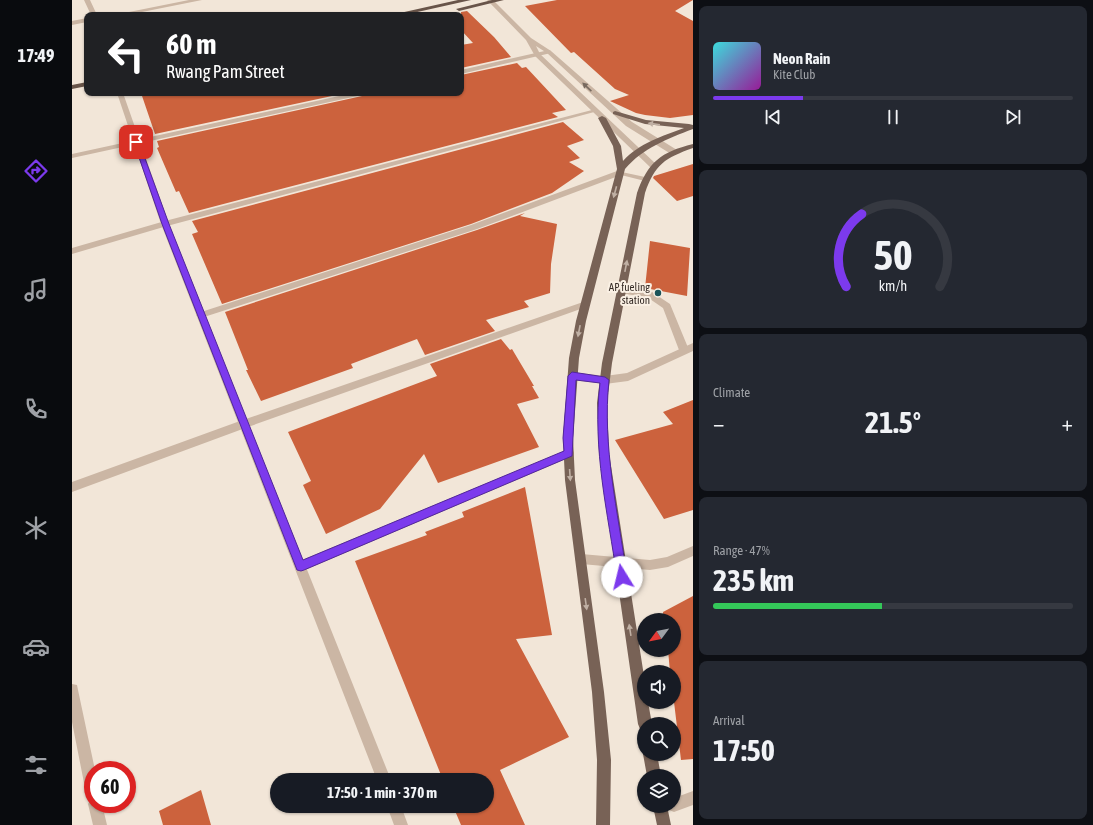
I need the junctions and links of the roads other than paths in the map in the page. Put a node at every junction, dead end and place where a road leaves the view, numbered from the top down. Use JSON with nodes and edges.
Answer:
{"nodes":[{"id":1,"x":87,"y":0,"type":"edge"},
{"id":2,"x":199,"y":0,"type":"edge"},
{"id":3,"x":468,"y":0,"type":"edge"},
{"id":4,"x":501,"y":0,"type":"edge"},
{"id":5,"x":490,"y":1,"type":"edge"},
{"id":6,"x":93,"y":12,"type":"edge"},
{"id":7,"x":133,"y":12,"type":"edge"},
{"id":8,"x":409,"y":12,"type":"edge"},
{"id":9,"x":440,"y":12,"type":"edge"},
{"id":10,"x":84,"y":21,"type":"edge"},
{"id":11,"x":72,"y":23,"type":"edge"},
{"id":12,"x":529,"y":39,"type":"junction"},
{"id":13,"x":549,"y":52,"type":"junction"},
{"id":14,"x":537,"y":55,"type":"junction"},
{"id":15,"x":464,"y":71,"type":"edge"},
{"id":16,"x":84,"y":77,"type":"edge"},
{"id":17,"x":72,"y":79,"type":"edge"},
{"id":18,"x":84,"y":85,"type":"edge"},
{"id":19,"x":72,"y":87,"type":"edge"},
{"id":20,"x":121,"y":96,"type":"edge"},
{"id":21,"x":348,"y":96,"type":"edge"},
{"id":22,"x":594,"y":111,"type":"junction"},
{"id":23,"x":615,"y":113,"type":"junction"},
{"id":24,"x":602,"y":118,"type":"junction"},
{"id":25,"x":693,"y":127,"type":"edge"},
{"id":26,"x":136,"y":142,"type":"junction"},
{"id":27,"x":655,"y":142,"type":"junction"},
{"id":28,"x":693,"y":146,"type":"edge"},
{"id":29,"x":637,"y":151,"type":"junction"},
{"id":30,"x":674,"y":152,"type":"junction"},
{"id":31,"x":72,"y":156,"type":"edge"},
{"id":32,"x":653,"y":165,"type":"junction"},
{"id":33,"x":621,"y":171,"type":"junction"},
{"id":34,"x":645,"y":178,"type":"junction"},
{"id":35,"x":165,"y":224,"type":"junction"},
{"id":36,"x":72,"y":251,"type":"edge"},
{"id":37,"x":621,"y":291,"type":"junction"},
{"id":38,"x":586,"y":304,"type":"junction"},
{"id":39,"x":201,"y":315,"type":"junction"},
{"id":40,"x":688,"y":348,"type":"edge"},
{"id":41,"x":572,"y":376,"type":"junction"},
{"id":42,"x":605,"y":380,"type":"junction"},
{"id":43,"x":244,"y":424,"type":"junction"},
{"id":44,"x":569,"y":453,"type":"junction"},
{"id":45,"x":72,"y":486,"type":"edge"},
{"id":46,"x":693,"y":551,"type":"edge"},
{"id":47,"x":581,"y":559,"type":"junction"},
{"id":48,"x":620,"y":563,"type":"junction"},
{"id":49,"x":301,"y":566,"type":"junction"},
{"id":50,"x":72,"y":690,"type":"edge"},
{"id":51,"x":644,"y":717,"type":"edge"},
{"id":52,"x":86,"y":761,"type":"edge"},
{"id":53,"x":381,"y":773,"type":"edge"},
{"id":54,"x":693,"y":798,"type":"edge"},
{"id":55,"x":681,"y":802,"type":"edge"},
{"id":56,"x":97,"y":813,"type":"edge"},
{"id":57,"x":397,"y":813,"type":"edge"},
{"id":58,"x":666,"y":813,"type":"edge"},
{"id":59,"x":100,"y":825,"type":"edge"},
{"id":60,"x":401,"y":825,"type":"edge"},
{"id":61,"x":603,"y":825,"type":"edge"},
{"id":62,"x":664,"y":825,"type":"edge"}],
"edges":[{"from":1,"to":6,"type":"street"},
{"from":2,"to":7,"type":"street"},
{"from":3,"to":8,"type":"highway"},
{"from":4,"to":5,"type":"highway"},
{"from":5,"to":9,"type":"highway"},
{"from":5,"to":12,"type":"street"},
{"from":10,"to":11,"type":"street"},
{"from":12,"to":13,"type":"street"},
{"from":12,"to":14,"type":"street"},
{"from":13,"to":14,"type":"street"},
{"from":23,"to":13,"type":"street","one_way":true},
{"from":14,"to":15,"type":"street"},
{"from":14,"to":22,"type":"street"},
{"from":16,"to":17,"type":"highway"},
{"from":18,"to":19,"type":"highway"},
{"from":20,"to":26,"type":"street"},
{"from":21,"to":26,"type":"street"},
{"from":22,"to":24,"type":"street"},
{"from":22,"to":35,"type":"street"},
{"from":25,"to":23,"type":"main road","one_way":true},
{"from":23,"to":27,"type":"street"},
{"from":24,"to":29,"type":"street"},
{"from":24,"to":33,"type":"main road"},
{"from":25,"to":27,"type":"main road"},
{"from":26,"to":31,"type":"street"},
{"from":26,"to":35,"type":"street"},
{"from":27,"to":29,"type":"main road"},
{"from":27,"to":30,"type":"street"},
{"from":28,"to":30,"type":"main road"},
{"from":29,"to":32,"type":"street"},
{"from":29,"to":33,"type":"main road"},
{"from":30,"to":32,"type":"main road"},
{"from":32,"to":34,"type":"main road"},
{"from":33,"to":34,"type":"street"},
{"from":33,"to":38,"type":"main road","one_way":true},
{"from":33,"to":39,"type":"street"},
{"from":37,"to":34,"type":"main road","one_way":true},
{"from":35,"to":36,"type":"street"},
{"from":35,"to":39,"type":"street"},
{"from":37,"to":40,"type":"street"},
{"from":37,"to":42,"type":"main road"},
{"from":38,"to":41,"type":"main road","one_way":true},
{"from":38,"to":43,"type":"street"},
{"from":39,"to":43,"type":"street"},
{"from":40,"to":42,"type":"street"},
{"from":41,"to":42,"type":"street"},
{"from":41,"to":44,"type":"main road"},
{"from":42,"to":48,"type":"main road"},
{"from":43,"to":45,"type":"street"},
{"from":43,"to":49,"type":"street"},
{"from":44,"to":47,"type":"main road","one_way":true},
{"from":44,"to":49,"type":"street"},
{"from":46,"to":48,"type":"street"},
{"from":47,"to":48,"type":"street"},
{"from":47,"to":61,"type":"main road","one_way":true},
{"from":51,"to":48,"type":"main road","one_way":true},
{"from":49,"to":53,"type":"street"},
{"from":50,"to":52,"type":"street"},
{"from":54,"to":55,"type":"street"},
{"from":56,"to":59,"type":"street"},
{"from":57,"to":60,"type":"street"},
{"from":58,"to":62,"type":"main road"}]}
